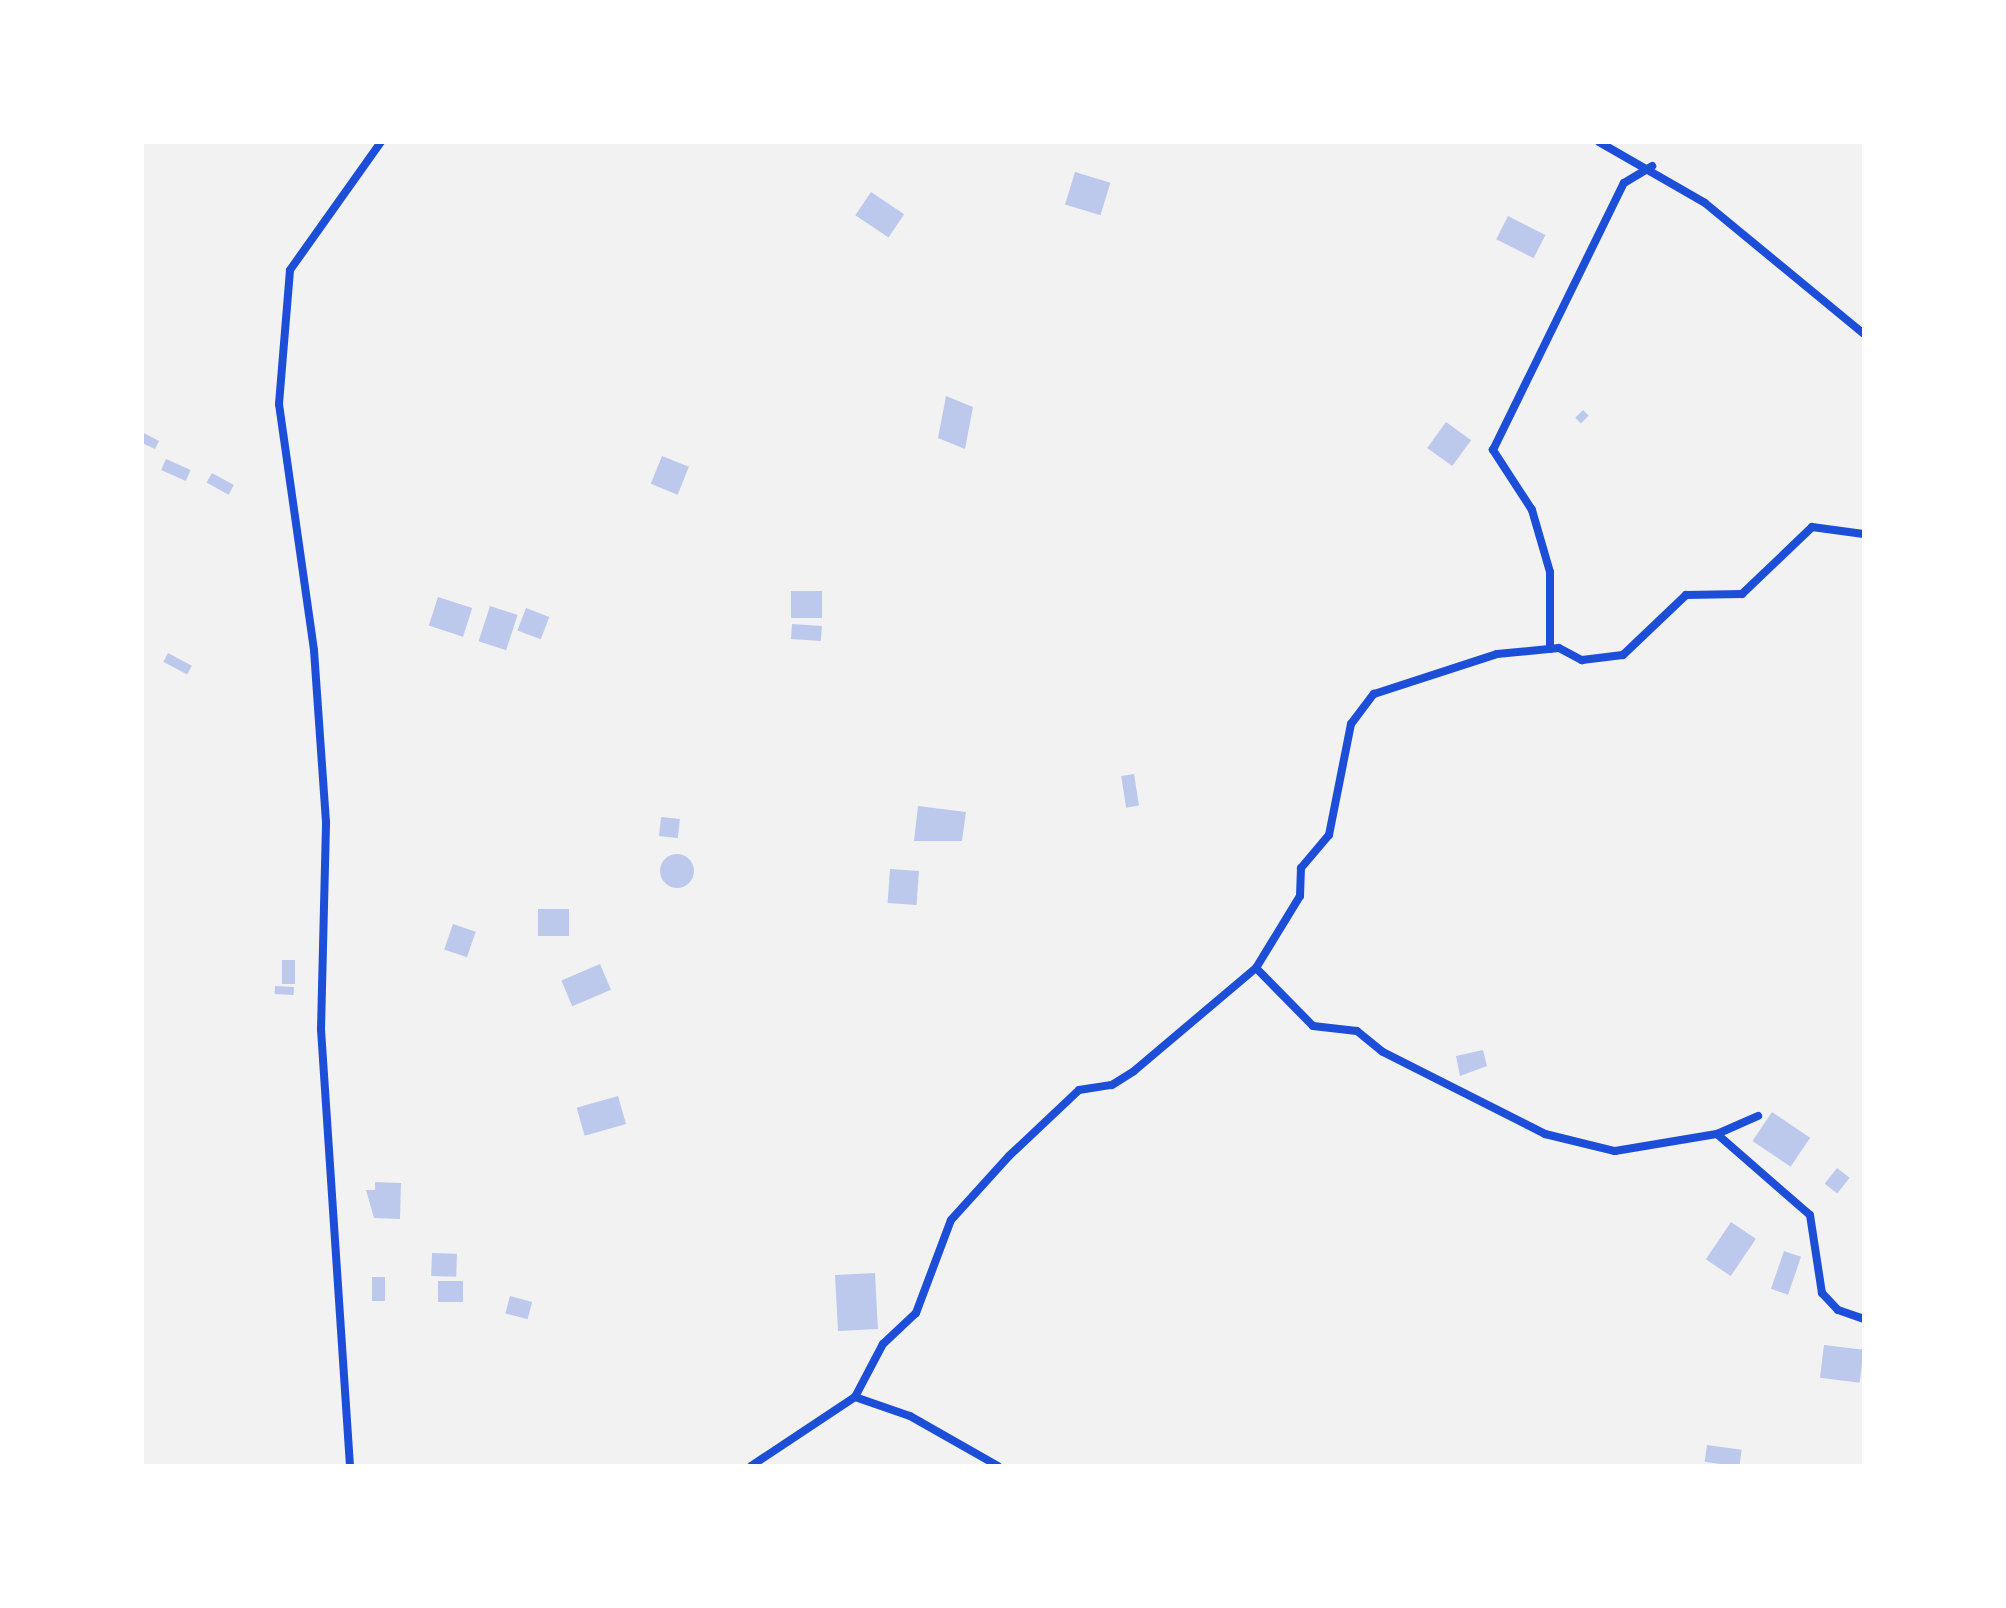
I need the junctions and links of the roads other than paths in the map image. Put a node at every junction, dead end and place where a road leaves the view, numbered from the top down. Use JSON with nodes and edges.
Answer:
{"nodes":[{"id":1,"x":381,"y":142,"type":"edge"},
{"id":2,"x":1599,"y":142,"type":"edge"},
{"id":3,"x":1652,"y":166,"type":"junction"},
{"id":4,"x":1864,"y":334,"type":"edge"},
{"id":5,"x":1864,"y":534,"type":"edge"},
{"id":6,"x":1550,"y":649,"type":"junction"},
{"id":7,"x":1256,"y":968,"type":"junction"},
{"id":8,"x":1758,"y":1116,"type":"dead end"},
{"id":9,"x":1717,"y":1134,"type":"junction"},
{"id":10,"x":1864,"y":1319,"type":"edge"},
{"id":11,"x":855,"y":1397,"type":"junction"},
{"id":12,"x":352,"y":1465,"type":"edge"},
{"id":13,"x":751,"y":1466,"type":"edge"},
{"id":14,"x":998,"y":1466,"type":"edge"}],
"edges":[{"from":1,"to":12,"type":"street"},
{"from":2,"to":3,"type":"street"},
{"from":3,"to":4,"type":"street"},
{"from":3,"to":6,"type":"street"},
{"from":5,"to":6,"type":"street"},
{"from":6,"to":7,"type":"street"},
{"from":7,"to":9,"type":"street"},
{"from":7,"to":11,"type":"street"},
{"from":8,"to":9,"type":"street"},
{"from":9,"to":10,"type":"street"},
{"from":11,"to":13,"type":"street"},
{"from":11,"to":14,"type":"street"}]}
